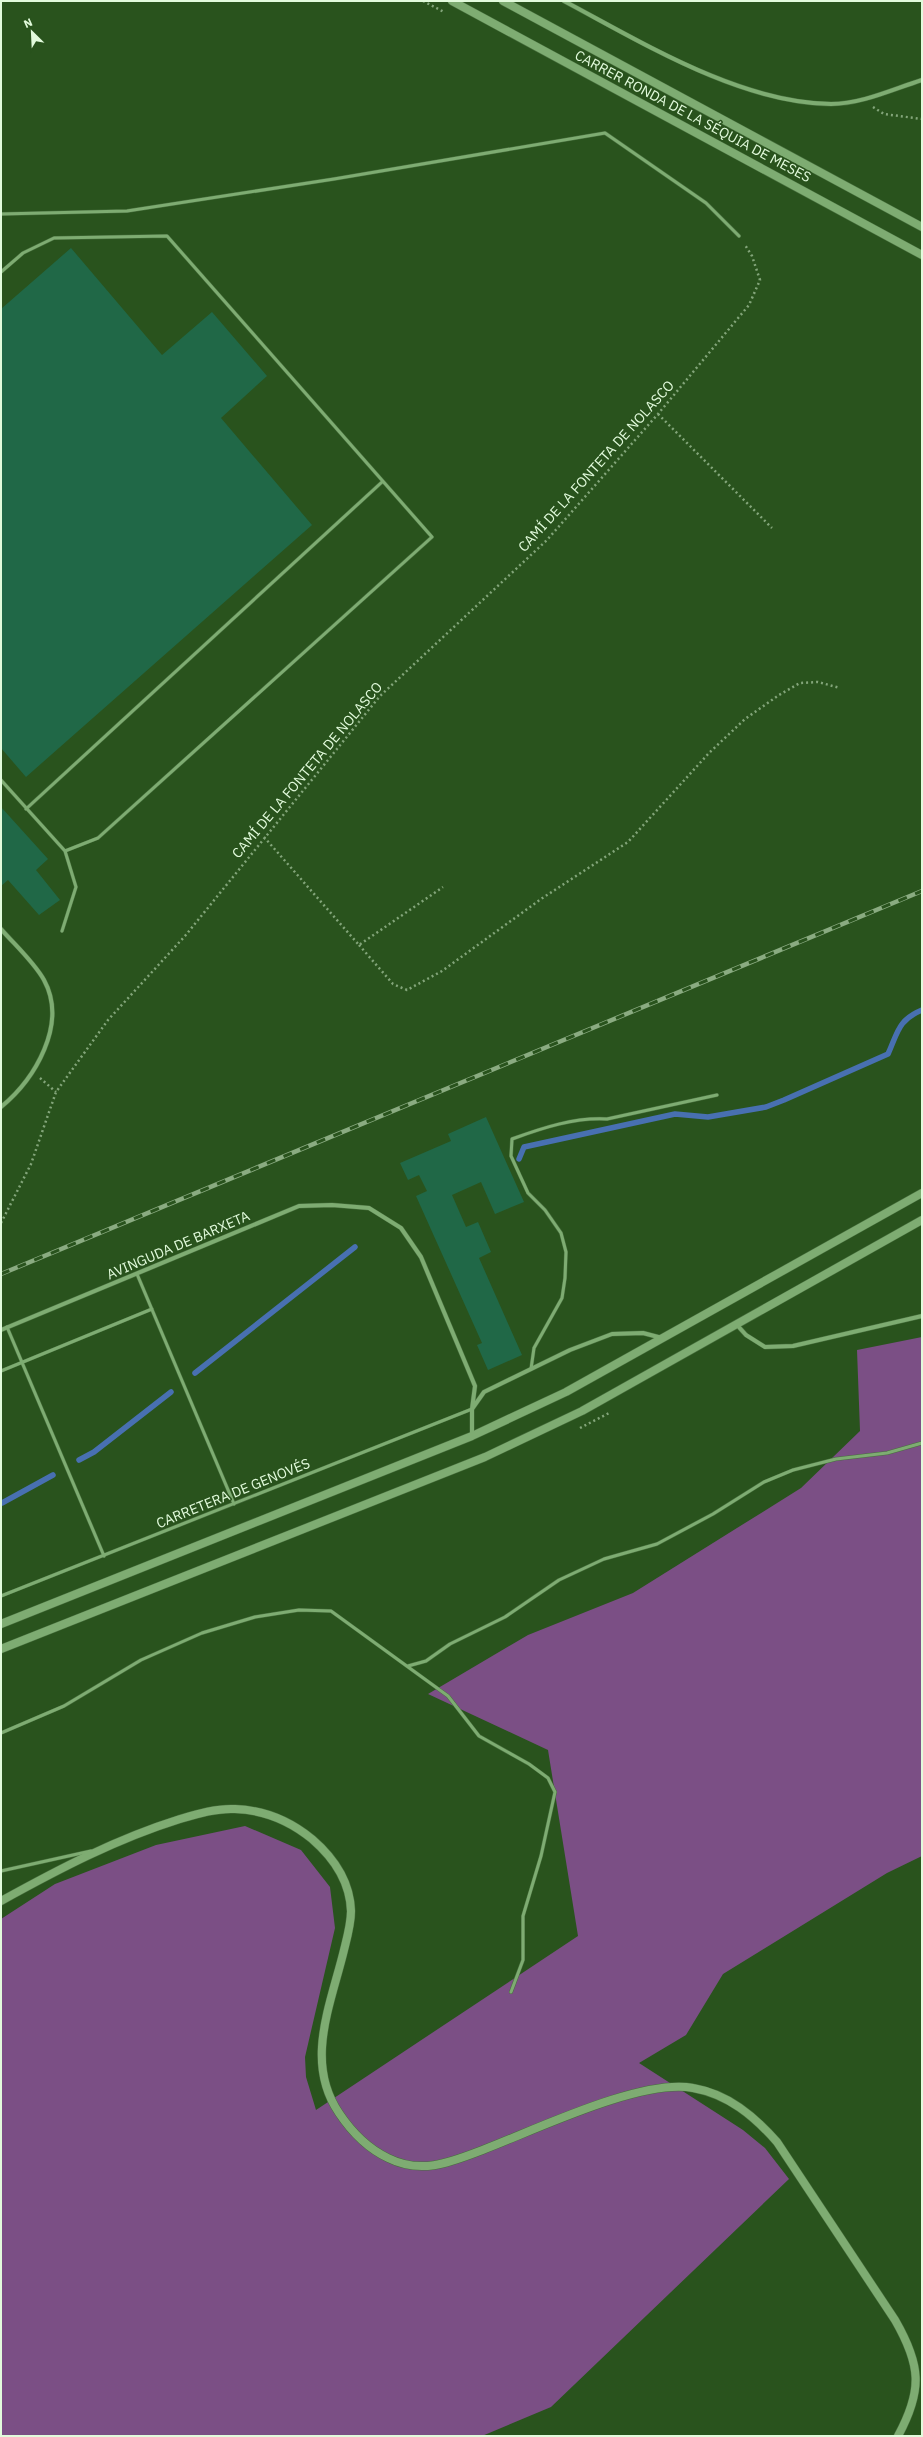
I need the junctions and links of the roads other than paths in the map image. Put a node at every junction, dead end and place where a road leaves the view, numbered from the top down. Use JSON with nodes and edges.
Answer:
{"nodes":[{"id":1,"x":452,"y":1,"type":"edge"},
{"id":2,"x":503,"y":1,"type":"edge"},
{"id":3,"x":564,"y":1,"type":"edge"},
{"id":4,"x":922,"y":80,"type":"edge"},
{"id":5,"x":1,"y":214,"type":"edge"},
{"id":6,"x":922,"y":227,"type":"edge"},
{"id":7,"x":739,"y":236,"type":"road end"},
{"id":8,"x":922,"y":255,"type":"edge"},
{"id":9,"x":1,"y":272,"type":"edge"},
{"id":10,"x":382,"y":482,"type":"junction"},
{"id":11,"x":1,"y":780,"type":"edge"},
{"id":12,"x":26,"y":809,"type":"junction"},
{"id":13,"x":64,"y":851,"type":"junction"},
{"id":14,"x":1,"y":929,"type":"edge"},
{"id":15,"x":62,"y":931,"type":"dead end"},
{"id":16,"x":717,"y":1095,"type":"dead end"},
{"id":17,"x":1,"y":1106,"type":"edge"},
{"id":18,"x":922,"y":1193,"type":"edge"},
{"id":19,"x":922,"y":1220,"type":"edge"},
{"id":20,"x":137,"y":1274,"type":"junction"},
{"id":21,"x":152,"y":1309,"type":"junction"},
{"id":22,"x":922,"y":1316,"type":"edge"},
{"id":23,"x":737,"y":1325,"type":"junction"},
{"id":24,"x":7,"y":1327,"type":"junction"},
{"id":25,"x":1,"y":1330,"type":"edge"},
{"id":26,"x":662,"y":1338,"type":"junction"},
{"id":27,"x":22,"y":1363,"type":"junction"},
{"id":28,"x":531,"y":1369,"type":"junction"},
{"id":29,"x":1,"y":1371,"type":"edge"},
{"id":30,"x":472,"y":1409,"type":"junction"},
{"id":31,"x":472,"y":1436,"type":"junction"},
{"id":32,"x":922,"y":1443,"type":"edge"},
{"id":33,"x":234,"y":1504,"type":"junction"},
{"id":34,"x":104,"y":1556,"type":"junction"},
{"id":35,"x":1,"y":1596,"type":"edge"},
{"id":36,"x":1,"y":1624,"type":"edge"},
{"id":37,"x":1,"y":1649,"type":"edge"},
{"id":38,"x":408,"y":1666,"type":"junction"},
{"id":39,"x":1,"y":1733,"type":"edge"},
{"id":40,"x":102,"y":1848,"type":"junction"},
{"id":41,"x":1,"y":1871,"type":"edge"},
{"id":42,"x":1,"y":1901,"type":"edge"},
{"id":43,"x":511,"y":1992,"type":"dead end"},
{"id":44,"x":898,"y":2436,"type":"edge"}],
"edges":[{"from":1,"to":8,"type":"main road","name":"CARRER RONDA DE LA SÉQUIA DE MESES"},
{"from":2,"to":6,"type":"main road","name":"CARRER RONDA DE LA SÉQUIA DE MESES"},
{"from":3,"to":4,"type":"street"},
{"from":5,"to":7,"type":"lane"},
{"from":9,"to":10,"type":"lane"},
{"from":10,"to":12,"type":"lane"},
{"from":10,"to":13,"type":"lane"},
{"from":11,"to":12,"type":"lane"},
{"from":12,"to":13,"type":"lane"},
{"from":13,"to":15,"type":"lane"},
{"from":14,"to":17,"type":"street"},
{"from":16,"to":28,"type":"lane"},
{"from":18,"to":26,"type":"main road"},
{"from":19,"to":23,"type":"main road"},
{"from":20,"to":21,"type":"lane"},
{"from":20,"to":24,"type":"street","name":"AVINGUDA DE BARXETA"},
{"from":20,"to":30,"type":"street","name":"AVINGUDA DE BARXETA"},
{"from":21,"to":27,"type":"lane"},
{"from":21,"to":33,"type":"lane"},
{"from":22,"to":23,"type":"street"},
{"from":23,"to":37,"type":"main road"},
{"from":24,"to":25,"type":"street","name":"AVINGUDA DE BARXETA"},
{"from":24,"to":27,"type":"lane"},
{"from":26,"to":28,"type":"street"},
{"from":26,"to":31,"type":"main road"},
{"from":27,"to":29,"type":"lane"},
{"from":27,"to":34,"type":"lane"},
{"from":28,"to":30,"type":"street"},
{"from":30,"to":31,"type":"street"},
{"from":30,"to":33,"type":"lane","name":"CARRETERA DE GENOVÉS"},
{"from":31,"to":36,"type":"main road"},
{"from":32,"to":38,"type":"lane"},
{"from":33,"to":34,"type":"lane","name":"CARRETERA DE GENOVÉS"},
{"from":34,"to":35,"type":"lane","name":"CARRETERA DE GENOVÉS"},
{"from":38,"to":39,"type":"lane"},
{"from":38,"to":43,"type":"lane"},
{"from":40,"to":41,"type":"lane"},
{"from":40,"to":42,"type":"main road"},
{"from":40,"to":44,"type":"main road"}]}
